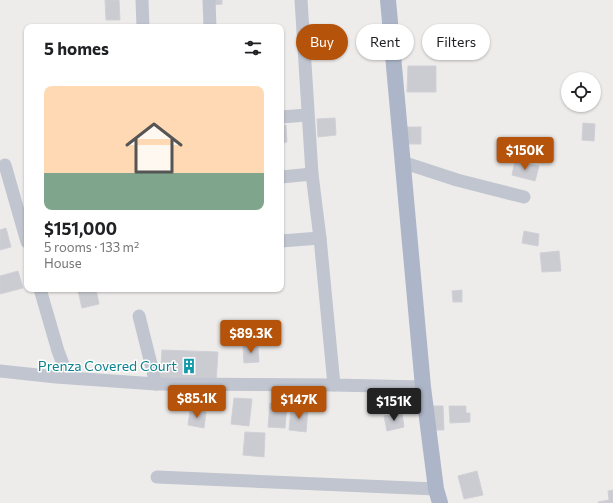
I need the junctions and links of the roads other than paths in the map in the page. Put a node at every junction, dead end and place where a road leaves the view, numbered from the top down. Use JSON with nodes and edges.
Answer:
{"nodes":[{"id":1,"x":142,"y":0,"type":"edge"},
{"id":2,"x":209,"y":0,"type":"edge"},
{"id":3,"x":301,"y":0,"type":"edge"},
{"id":4,"x":388,"y":0,"type":"edge"},
{"id":5,"x":143,"y":24,"type":"edge"},
{"id":6,"x":210,"y":24,"type":"edge"},
{"id":7,"x":308,"y":115,"type":"junction"},
{"id":8,"x":284,"y":117,"type":"edge"},
{"id":9,"x":402,"y":162,"type":"junction"},
{"id":10,"x":5,"y":165,"type":"dead end"},
{"id":11,"x":312,"y":174,"type":"junction"},
{"id":12,"x":284,"y":177,"type":"edge"},
{"id":13,"x":524,"y":197,"type":"dead end"},
{"id":14,"x":24,"y":232,"type":"edge"},
{"id":15,"x":320,"y":238,"type":"junction"},
{"id":16,"x":284,"y":241,"type":"edge"},
{"id":17,"x":41,"y":292,"type":"edge"},
{"id":18,"x":139,"y":316,"type":"dead end"},
{"id":19,"x":0,"y":371,"type":"edge"},
{"id":20,"x":68,"y":377,"type":"junction"},
{"id":21,"x":156,"y":384,"type":"junction"},
{"id":22,"x":334,"y":385,"type":"junction"},
{"id":23,"x":423,"y":387,"type":"junction"},
{"id":24,"x":157,"y":477,"type":"dead end"},
{"id":25,"x":438,"y":496,"type":"edge"}],
"edges":[{"from":1,"to":5,"type":"street"},
{"from":2,"to":6,"type":"street"},
{"from":3,"to":7,"type":"street"},
{"from":4,"to":9,"type":"main road"},
{"from":7,"to":8,"type":"street"},
{"from":7,"to":11,"type":"street"},
{"from":9,"to":13,"type":"street"},
{"from":9,"to":23,"type":"main road"},
{"from":10,"to":14,"type":"street"},
{"from":11,"to":12,"type":"street"},
{"from":11,"to":15,"type":"street"},
{"from":15,"to":16,"type":"street"},
{"from":15,"to":22,"type":"street"},
{"from":17,"to":20,"type":"street"},
{"from":18,"to":21,"type":"street"},
{"from":19,"to":20,"type":"street"},
{"from":20,"to":21,"type":"street"},
{"from":21,"to":22,"type":"street"},
{"from":22,"to":23,"type":"street"},
{"from":23,"to":25,"type":"main road"},
{"from":24,"to":25,"type":"street"}]}
